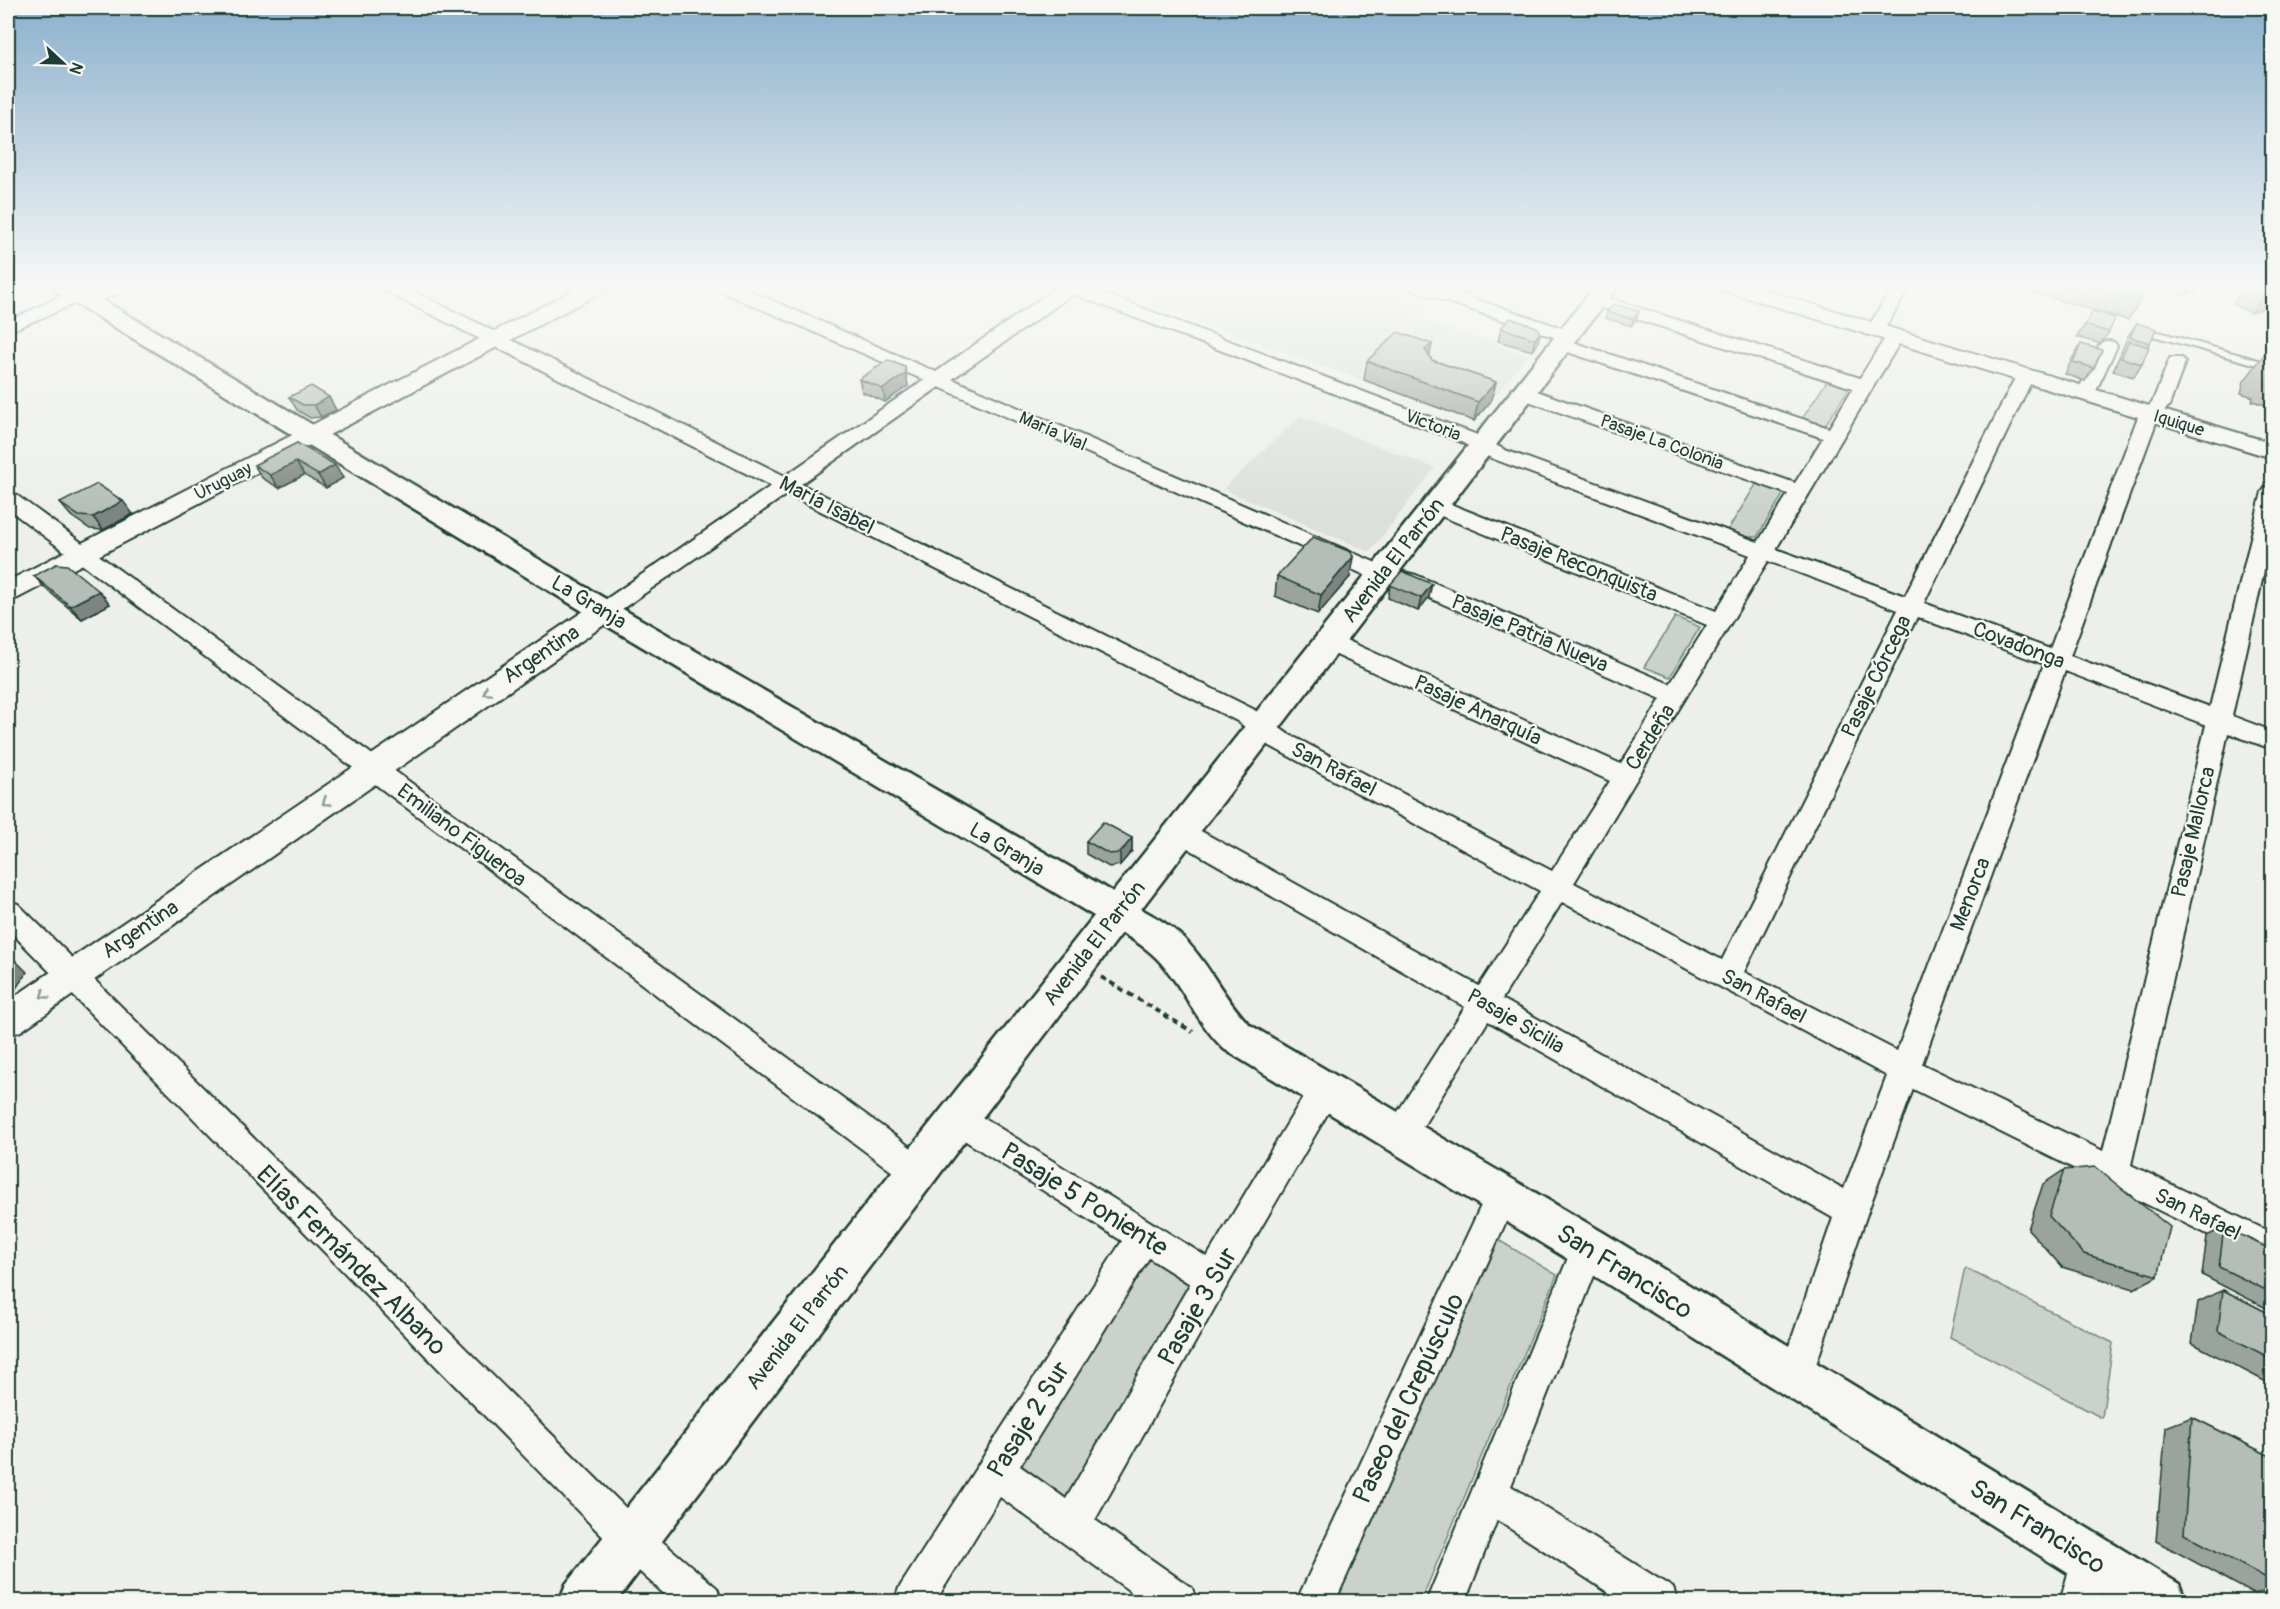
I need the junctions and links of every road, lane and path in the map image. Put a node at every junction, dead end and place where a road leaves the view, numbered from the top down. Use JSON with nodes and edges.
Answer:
{"nodes":[{"id":1,"x":192,"y":361,"type":"edge"},
{"id":2,"x":456,"y":361,"type":"edge"},
{"id":3,"x":539,"y":361,"type":"edge"},
{"id":4,"x":894,"y":361,"type":"edge"},
{"id":5,"x":964,"y":361,"type":"edge"},
{"id":6,"x":1262,"y":361,"type":"edge"},
{"id":7,"x":1549,"y":361,"type":"edge"},
{"id":8,"x":1624,"y":361,"type":"edge"},
{"id":9,"x":1795,"y":361,"type":"edge"},
{"id":10,"x":1875,"y":361,"type":"edge"},
{"id":11,"x":1975,"y":361,"type":"edge"},
{"id":12,"x":2101,"y":361,"type":"edge"},
{"id":13,"x":2251,"y":361,"type":"edge"},
{"id":14,"x":2176,"y":363,"type":"dead end"},
{"id":15,"x":2272,"y":367,"type":"edge"},
{"id":16,"x":2025,"y":376,"type":"junction"},
{"id":17,"x":937,"y":380,"type":"junction"},
{"id":18,"x":1865,"y":386,"type":"junction"},
{"id":19,"x":1524,"y":393,"type":"junction"},
{"id":20,"x":2085,"y":395,"type":"junction"},
{"id":21,"x":2149,"y":414,"type":"junction"},
{"id":22,"x":312,"y":436,"type":"junction"},
{"id":23,"x":1835,"y":436,"type":"junction"},
{"id":24,"x":1482,"y":446,"type":"junction"},
{"id":25,"x":2272,"y":451,"type":"edge"},
{"id":26,"x":787,"y":484,"type":"junction"},
{"id":27,"x":1801,"y":492,"type":"junction"},
{"id":28,"x":2272,"y":492,"type":"edge"},
{"id":29,"x":8,"y":499,"type":"edge"},
{"id":30,"x":1436,"y":506,"type":"junction"},
{"id":31,"x":1764,"y":553,"type":"junction"},
{"id":32,"x":82,"y":554,"type":"junction"},
{"id":33,"x":1382,"y":574,"type":"junction"},
{"id":34,"x":8,"y":592,"type":"edge"},
{"id":35,"x":1912,"y":604,"type":"junction"},
{"id":36,"x":604,"y":611,"type":"junction"},
{"id":37,"x":1722,"y":622,"type":"junction"},
{"id":38,"x":1329,"y":642,"type":"junction"},
{"id":39,"x":2058,"y":659,"type":"junction"},
{"id":40,"x":1676,"y":696,"type":"junction"},
{"id":41,"x":2220,"y":720,"type":"junction"},
{"id":42,"x":1262,"y":728,"type":"junction"},
{"id":43,"x":2272,"y":740,"type":"edge"},
{"id":44,"x":374,"y":769,"type":"junction"},
{"id":45,"x":1626,"y":777,"type":"junction"},
{"id":46,"x":1181,"y":832,"type":"junction"},
{"id":47,"x":1558,"y":887,"type":"junction"},
{"id":48,"x":8,"y":912,"type":"edge"},
{"id":49,"x":1117,"y":913,"type":"junction"},
{"id":50,"x":1728,"y":976,"type":"junction"},
{"id":51,"x":71,"y":977,"type":"junction"},
{"id":52,"x":1485,"y":1003,"type":"junction"},
{"id":53,"x":8,"y":1020,"type":"edge"},
{"id":54,"x":1904,"y":1070,"type":"junction"},
{"id":55,"x":1325,"y":1089,"type":"junction"},
{"id":56,"x":958,"y":1119,"type":"junction"},
{"id":57,"x":1401,"y":1134,"type":"junction"},
{"id":58,"x":917,"y":1172,"type":"junction"},
{"id":59,"x":2114,"y":1172,"type":"junction"},
{"id":60,"x":1502,"y":1195,"type":"junction"},
{"id":61,"x":1852,"y":1211,"type":"junction"},
{"id":62,"x":1144,"y":1236,"type":"junction"},
{"id":63,"x":1589,"y":1248,"type":"junction"},
{"id":64,"x":2272,"y":1250,"type":"edge"},
{"id":65,"x":1212,"y":1279,"type":"junction"},
{"id":66,"x":1796,"y":1376,"type":"junction"},
{"id":67,"x":995,"y":1471,"type":"junction"},
{"id":68,"x":1489,"y":1493,"type":"junction"},
{"id":69,"x":1072,"y":1525,"type":"junction"},
{"id":70,"x":632,"y":1540,"type":"junction"},
{"id":71,"x":2089,"y":1558,"type":"junction"},
{"id":72,"x":584,"y":1602,"type":"edge"},
{"id":73,"x":703,"y":1602,"type":"edge"},
{"id":74,"x":913,"y":1602,"type":"edge"},
{"id":75,"x":1178,"y":1602,"type":"edge"},
{"id":76,"x":1315,"y":1602,"type":"edge"},
{"id":77,"x":1445,"y":1602,"type":"edge"},
{"id":78,"x":1659,"y":1602,"type":"edge"},
{"id":79,"x":2079,"y":1602,"type":"edge"},
{"id":80,"x":2161,"y":1602,"type":"edge"}],
"edges":[{"from":1,"to":22,"type":"main road","name":"La Granja"},
{"from":2,"to":22,"type":"street","name":"Uruguay"},
{"from":3,"to":26,"type":"street","name":"María Isabel"},
{"from":4,"to":17,"type":"street","name":"María Vial"},
{"from":5,"to":17,"type":"street","name":"Argentina"},
{"from":6,"to":24,"type":"street","name":"Victoria"},
{"from":7,"to":19,"type":"main road","name":"Avenida El Parrón"},
{"from":8,"to":23,"type":"street"},
{"from":9,"to":18,"type":"street"},
{"from":10,"to":18,"type":"street","name":"Cerdeña"},
{"from":11,"to":16,"type":"street","name":"Iquique"},
{"from":12,"to":20,"type":"street"},
{"from":13,"to":15,"type":"lane"},
{"from":14,"to":21,"type":"street","name":"Menorca"},
{"from":16,"to":20,"type":"street","name":"Iquique"},
{"from":16,"to":35,"type":"street","name":"Pasaje Córcega"},
{"from":17,"to":26,"type":"street","name":"Argentina"},
{"from":17,"to":33,"type":"street","name":"María Vial"},
{"from":18,"to":23,"type":"street","name":"Cerdeña"},
{"from":19,"to":24,"type":"main road","name":"Avenida El Parrón"},
{"from":19,"to":27,"type":"street","name":"Pasaje La Colonia"},
{"from":20,"to":21,"type":"street","name":"Iquique"},
{"from":21,"to":25,"type":"street","name":"Iquique"},
{"from":21,"to":39,"type":"street","name":"Menorca"},
{"from":22,"to":32,"type":"street","name":"Uruguay"},
{"from":22,"to":36,"type":"main road","name":"La Granja"},
{"from":23,"to":27,"type":"street","name":"Cerdeña"},
{"from":24,"to":30,"type":"main road","name":"Avenida El Parrón"},
{"from":24,"to":31,"type":"street","name":"Victoria"},
{"from":26,"to":36,"type":"street","name":"Argentina"},
{"from":26,"to":42,"type":"street","name":"María Isabel"},
{"from":27,"to":31,"type":"street","name":"Cerdeña"},
{"from":28,"to":41,"type":"street","name":"Pasaje Mallorca"},
{"from":29,"to":32,"type":"street","name":"Emiliano Figueroa"},
{"from":30,"to":33,"type":"main road","name":"Avenida El Parrón"},
{"from":30,"to":37,"type":"street","name":"Pasaje Reconquista"},
{"from":31,"to":35,"type":"street","name":"Covadonga"},
{"from":31,"to":37,"type":"street","name":"Cerdeña"},
{"from":32,"to":34,"type":"street","name":"Uruguay"},
{"from":32,"to":44,"type":"street","name":"Emiliano Figueroa"},
{"from":33,"to":38,"type":"main road","name":"Avenida El Parrón"},
{"from":33,"to":40,"type":"street","name":"Pasaje Patria Nueva"},
{"from":35,"to":39,"type":"street","name":"Covadonga"},
{"from":35,"to":50,"type":"street","name":"Pasaje Córcega"},
{"from":36,"to":44,"type":"street","name":"Argentina","one_way":true},
{"from":36,"to":49,"type":"main road","name":"La Granja"},
{"from":37,"to":40,"type":"street","name":"Cerdeña"},
{"from":38,"to":42,"type":"main road","name":"Avenida El Parrón"},
{"from":38,"to":45,"type":"street","name":"Pasaje Anarquía"},
{"from":39,"to":41,"type":"street","name":"Covadonga"},
{"from":39,"to":54,"type":"street","name":"Menorca"},
{"from":40,"to":45,"type":"street","name":"Cerdeña"},
{"from":41,"to":43,"type":"street","name":"Covadonga"},
{"from":41,"to":59,"type":"street","name":"Pasaje Mallorca"},
{"from":42,"to":46,"type":"main road","name":"Avenida El Parrón"},
{"from":42,"to":47,"type":"street","name":"San Rafael"},
{"from":44,"to":51,"type":"street","name":"Argentina","one_way":true},
{"from":44,"to":58,"type":"street","name":"Emiliano Figueroa"},
{"from":45,"to":47,"type":"street","name":"Cerdeña"},
{"from":46,"to":49,"type":"main road","name":"Avenida El Parrón"},
{"from":46,"to":52,"type":"street","name":"Pasaje Sicilia"},
{"from":47,"to":50,"type":"street","name":"San Rafael"},
{"from":47,"to":52,"type":"street","name":"Cerdeña"},
{"from":48,"to":51,"type":"street","name":"Elías Fernández Albano"},
{"from":49,"to":55,"type":"main road","name":"San Francisco"},
{"from":49,"to":56,"type":"main road","name":"Avenida El Parrón"},
{"from":50,"to":54,"type":"street","name":"San Rafael"},
{"from":51,"to":53,"type":"street","name":"Argentina","one_way":true},
{"from":51,"to":70,"type":"street","name":"Elías Fernández Albano"},
{"from":52,"to":57,"type":"street","name":"Cerdeña"},
{"from":52,"to":61,"type":"street","name":"Pasaje Sicilia"},
{"from":54,"to":59,"type":"street","name":"San Rafael"},
{"from":54,"to":61,"type":"street","name":"Menorca"},
{"from":55,"to":57,"type":"main road","name":"San Francisco"},
{"from":55,"to":65,"type":"street","name":"Pasaje 3 Sur"},
{"from":56,"to":58,"type":"main road","name":"Avenida El Parrón"},
{"from":56,"to":62,"type":"street","name":"Pasaje 5 Poniente"},
{"from":57,"to":60,"type":"main road","name":"San Francisco"},
{"from":58,"to":70,"type":"main road","name":"Avenida El Parrón"},
{"from":59,"to":64,"type":"street","name":"San Rafael"},
{"from":60,"to":63,"type":"main road","name":"San Francisco"},
{"from":60,"to":76,"type":"street","name":"Paseo del Crepúsculo"},
{"from":61,"to":66,"type":"street","name":"Menorca"},
{"from":62,"to":65,"type":"street","name":"Pasaje 5 Poniente"},
{"from":62,"to":67,"type":"street","name":"Pasaje 2 Sur"},
{"from":63,"to":66,"type":"main road","name":"San Francisco"},
{"from":63,"to":68,"type":"street"},
{"from":65,"to":69,"type":"street","name":"Pasaje 3 Sur"},
{"from":66,"to":71,"type":"main road","name":"San Francisco"},
{"from":67,"to":69,"type":"street"},
{"from":67,"to":74,"type":"street","name":"Pasaje 2 Sur"},
{"from":68,"to":77,"type":"street"},
{"from":68,"to":78,"type":"street"},
{"from":69,"to":75,"type":"street"},
{"from":70,"to":72,"type":"main road","name":"Avenida El Parrón"},
{"from":70,"to":73,"type":"street","name":"Elías Fernández Albano"},
{"from":71,"to":79,"type":"street"},
{"from":71,"to":80,"type":"main road","name":"San Francisco"}]}
